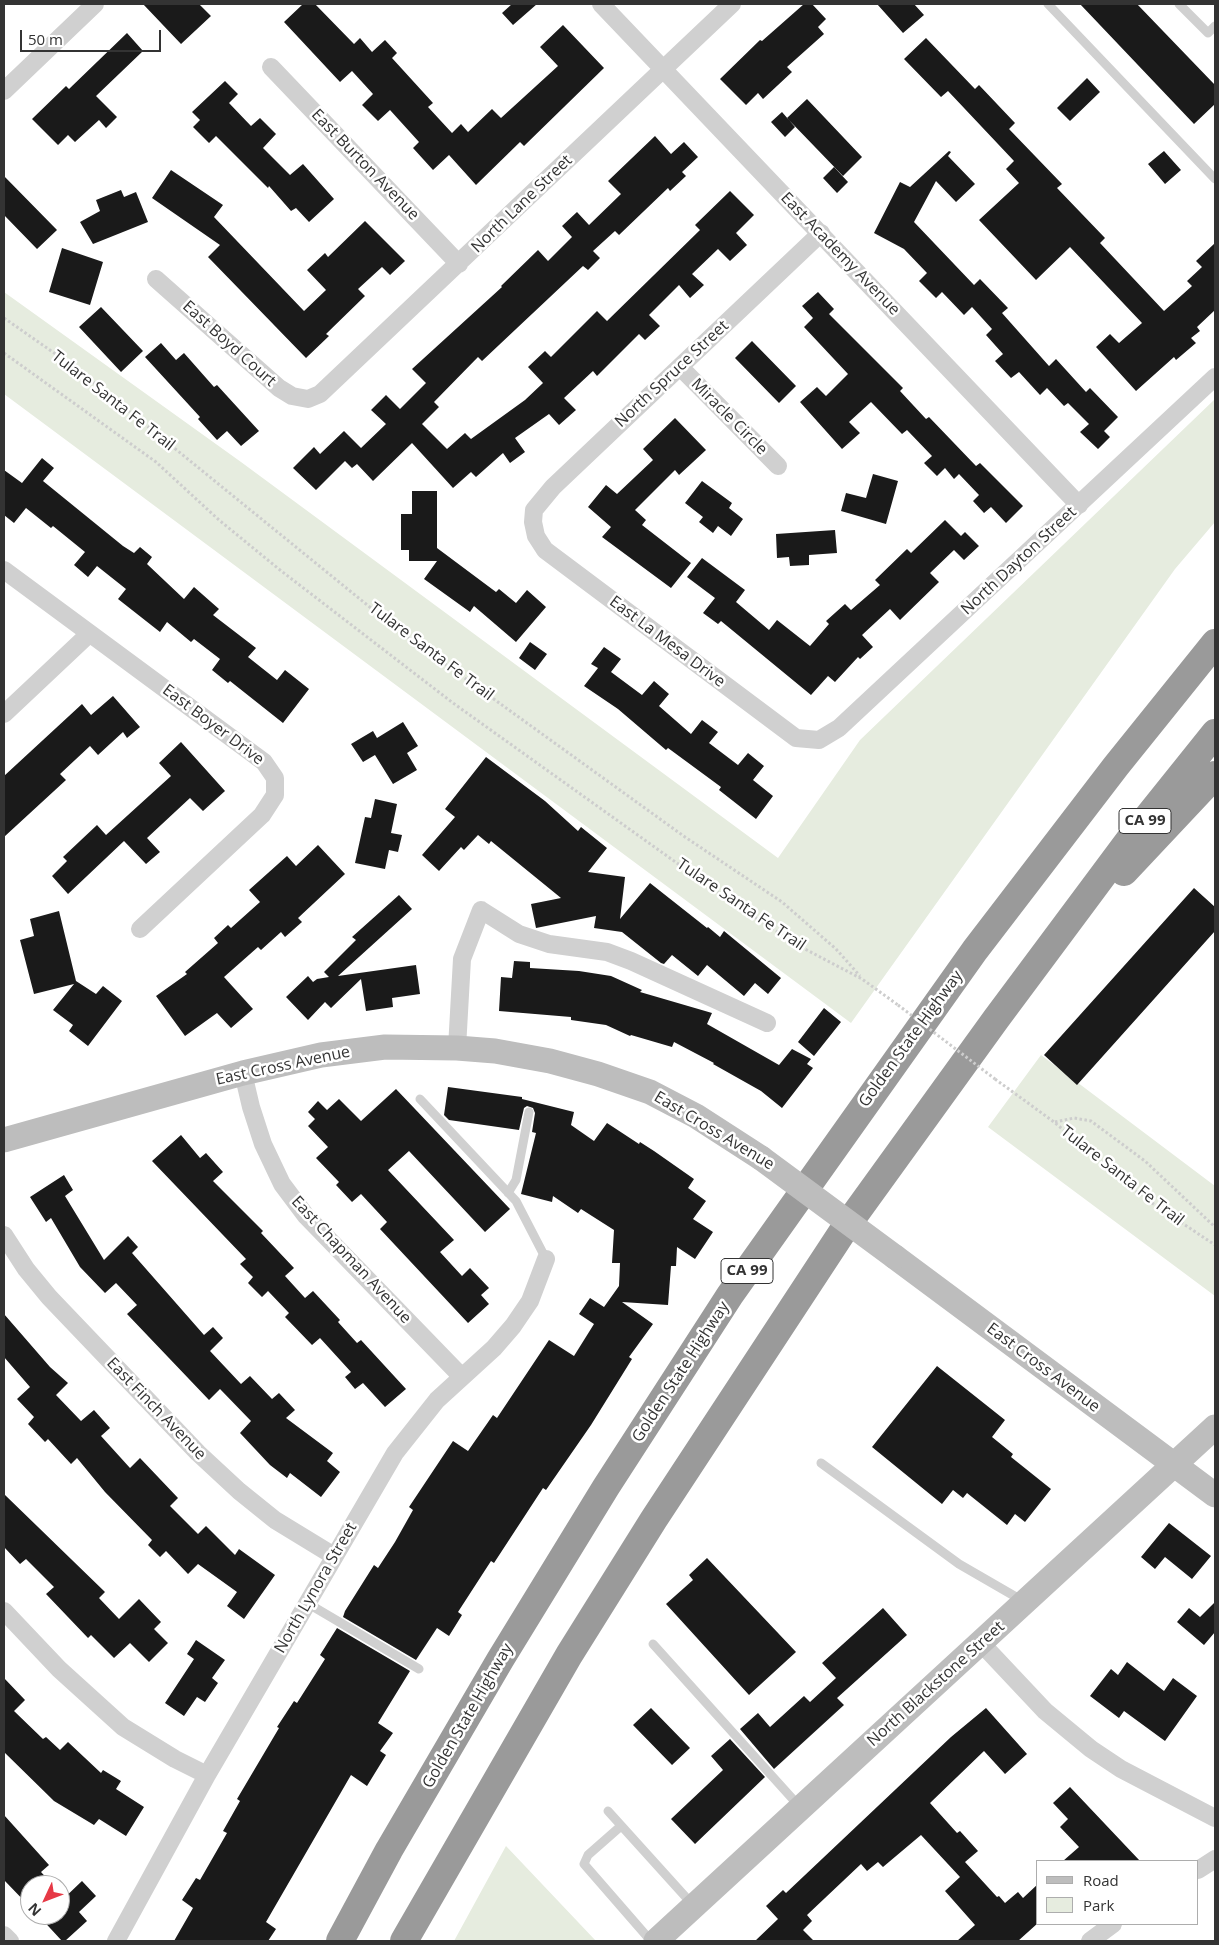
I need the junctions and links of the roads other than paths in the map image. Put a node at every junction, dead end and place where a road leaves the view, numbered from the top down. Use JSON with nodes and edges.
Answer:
{"nodes":[{"id":1,"x":95,"y":4,"type":"edge"},
{"id":2,"x":601,"y":4,"type":"edge"},
{"id":3,"x":732,"y":4,"type":"edge"},
{"id":4,"x":1048,"y":4,"type":"edge"},
{"id":5,"x":1179,"y":4,"type":"edge"},
{"id":6,"x":1215,"y":26,"type":"edge"},
{"id":7,"x":271,"y":67,"type":"dead end"},
{"id":8,"x":663,"y":70,"type":"junction"},
{"id":9,"x":4,"y":91,"type":"edge"},
{"id":10,"x":1215,"y":179,"type":"edge"},
{"id":11,"x":820,"y":233,"type":"junction"},
{"id":12,"x":459,"y":264,"type":"junction"},
{"id":13,"x":156,"y":279,"type":"dead end"},
{"id":14,"x":680,"y":367,"type":"junction"},
{"id":15,"x":1215,"y":377,"type":"edge"},
{"id":16,"x":308,"y":399,"type":"joint"},
{"id":17,"x":778,"y":466,"type":"dead end"},
{"id":18,"x":1079,"y":505,"type":"junction"},
{"id":19,"x":533,"y":522,"type":"joint"},
{"id":20,"x":4,"y":570,"type":"edge"},
{"id":21,"x":89,"y":634,"type":"junction"},
{"id":22,"x":1215,"y":643,"type":"edge"},
{"id":23,"x":4,"y":714,"type":"edge"},
{"id":24,"x":1215,"y":733,"type":"edge"},
{"id":25,"x":819,"y":740,"type":"joint"},
{"id":26,"x":1215,"y":775,"type":"edge"},
{"id":27,"x":1077,"y":911,"type":"junction"},
{"id":28,"x":140,"y":930,"type":"dead end"},
{"id":29,"x":768,"y":1023,"type":"dead end"},
{"id":30,"x":456,"y":1048,"type":"junction"},
{"id":31,"x":243,"y":1073,"type":"junction"},
{"id":32,"x":420,"y":1099,"type":"dead end"},
{"id":33,"x":529,"y":1112,"type":"dead end"},
{"id":34,"x":4,"y":1140,"type":"edge"},
{"id":35,"x":508,"y":1192,"type":"junction"},
{"id":36,"x":4,"y":1234,"type":"edge"},
{"id":37,"x":546,"y":1259,"type":"joint"},
{"id":38,"x":462,"y":1377,"type":"junction"},
{"id":39,"x":1215,"y":1427,"type":"edge"},
{"id":40,"x":821,"y":1464,"type":"dead end"},
{"id":41,"x":1174,"y":1465,"type":"junction"},
{"id":42,"x":1215,"y":1495,"type":"edge"},
{"id":43,"x":334,"y":1556,"type":"junction"},
{"id":44,"x":1026,"y":1602,"type":"junction"},
{"id":45,"x":307,"y":1603,"type":"junction"},
{"id":46,"x":4,"y":1611,"type":"edge"},
{"id":47,"x":981,"y":1643,"type":"junction"},
{"id":48,"x":653,"y":1644,"type":"dead end"},
{"id":49,"x":419,"y":1669,"type":"dead end"},
{"id":50,"x":207,"y":1775,"type":"junction"},
{"id":51,"x":801,"y":1808,"type":"junction"},
{"id":52,"x":608,"y":1811,"type":"dead end"},
{"id":53,"x":1215,"y":1818,"type":"edge"},
{"id":54,"x":621,"y":1826,"type":"junction"},
{"id":55,"x":1215,"y":1859,"type":"edge"},
{"id":56,"x":1199,"y":1869,"type":"edge"},
{"id":57,"x":694,"y":1906,"type":"junction"},
{"id":58,"x":1112,"y":1925,"type":"edge"},
{"id":59,"x":4,"y":1935,"type":"edge"},
{"id":60,"x":10,"y":1941,"type":"edge"},
{"id":61,"x":116,"y":1941,"type":"edge"},
{"id":62,"x":340,"y":1941,"type":"edge"},
{"id":63,"x":404,"y":1941,"type":"edge"},
{"id":64,"x":651,"y":1941,"type":"edge"},
{"id":65,"x":656,"y":1941,"type":"edge"},
{"id":66,"x":1090,"y":1941,"type":"edge"}],
"edges":[{"from":1,"to":9,"type":"street"},
{"from":2,"to":8,"type":"street","name":"East Academy Avenue"},
{"from":3,"to":8,"type":"street","name":"North Lane Street"},
{"from":4,"to":10,"type":"lane"},
{"from":5,"to":6,"type":"lane"},
{"from":7,"to":12,"type":"street","name":"East Burton Avenue"},
{"from":8,"to":11,"type":"street","name":"East Academy Avenue"},
{"from":8,"to":12,"type":"street","name":"North Lane Street"},
{"from":11,"to":14,"type":"street","name":"North Spruce Street"},
{"from":11,"to":18,"type":"street","name":"East Academy Avenue"},
{"from":12,"to":16,"type":"street","name":"North Lane Street"},
{"from":13,"to":16,"type":"street","name":"East Boyd Court"},
{"from":14,"to":17,"type":"street","name":"Miracle Circle"},
{"from":14,"to":19,"type":"street","name":"North Spruce Street"},
{"from":15,"to":18,"type":"street","name":"North Dayton Street"},
{"from":18,"to":25,"type":"street","name":"North Dayton Street"},
{"from":19,"to":25,"type":"street","name":"East La Mesa Drive"},
{"from":20,"to":21,"type":"street","name":"East Boyer Drive"},
{"from":21,"to":23,"type":"street"},
{"from":21,"to":28,"type":"street","name":"East Boyer Drive"},
{"from":22,"to":62,"type":"highway","name":"Golden State Highway","number":"CA 99"},
{"from":24,"to":27,"type":"highway","number":"CA 99"},
{"from":26,"to":27,"type":"highway"},
{"from":27,"to":63,"type":"highway","number":"CA 99"},
{"from":29,"to":30,"type":"street"},
{"from":30,"to":31,"type":"street","name":"East Cross Avenue"},
{"from":30,"to":41,"type":"street","name":"East Cross Avenue","bridge":true},
{"from":31,"to":34,"type":"street","name":"East Cross Avenue"},
{"from":31,"to":38,"type":"street","name":"East Chapman Avenue"},
{"from":32,"to":35,"type":"lane"},
{"from":33,"to":35,"type":"lane"},
{"from":35,"to":37,"type":"lane"},
{"from":36,"to":43,"type":"street","name":"East Finch Avenue"},
{"from":37,"to":38,"type":"street","name":"North Lynora Street"},
{"from":38,"to":43,"type":"street","name":"North Lynora Street"},
{"from":39,"to":41,"type":"street","name":"North Blackstone Street"},
{"from":40,"to":44,"type":"lane"},
{"from":41,"to":42,"type":"street","name":"East Cross Avenue"},
{"from":41,"to":44,"type":"street","name":"North Blackstone Street"},
{"from":43,"to":45,"type":"street","name":"North Lynora Street"},
{"from":44,"to":47,"type":"street","name":"North Blackstone Street"},
{"from":45,"to":49,"type":"lane"},
{"from":45,"to":50,"type":"street","name":"North Lynora Street"},
{"from":46,"to":50,"type":"street"},
{"from":47,"to":51,"type":"street","name":"North Blackstone Street"},
{"from":47,"to":53,"type":"street"},
{"from":48,"to":51,"type":"lane"},
{"from":50,"to":61,"type":"street","name":"North Lynora Street"},
{"from":51,"to":57,"type":"street","name":"North Blackstone Street"},
{"from":52,"to":54,"type":"lane"},
{"from":54,"to":57,"type":"lane"},
{"from":54,"to":64,"type":"lane"},
{"from":55,"to":56,"type":"street"},
{"from":57,"to":65,"type":"street","name":"North Blackstone Street"},
{"from":58,"to":66,"type":"street"},
{"from":59,"to":60,"type":"street"}]}
